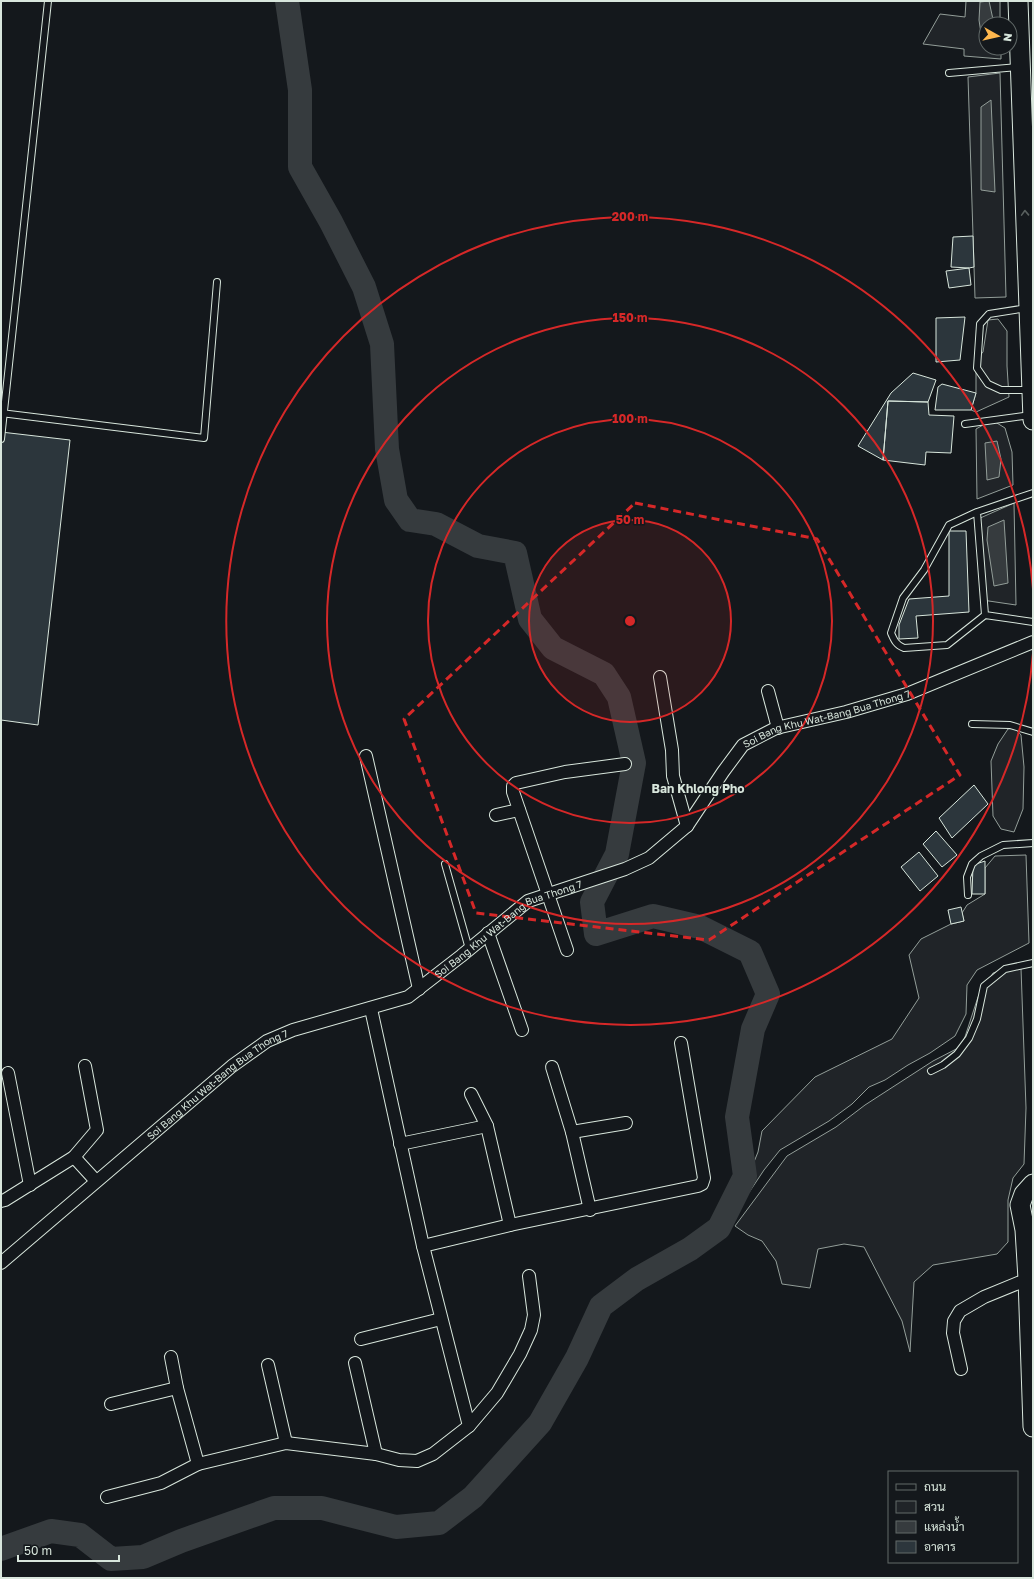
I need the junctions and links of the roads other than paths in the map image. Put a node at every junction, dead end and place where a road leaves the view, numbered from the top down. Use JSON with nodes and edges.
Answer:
{"nodes":[{"id":1,"x":48,"y":1,"type":"edge"},
{"id":2,"x":1018,"y":1,"type":"edge"},
{"id":3,"x":1020,"y":67,"type":"junction"},
{"id":4,"x":949,"y":73,"type":"dead end"},
{"id":5,"x":217,"y":282,"type":"dead end"},
{"id":6,"x":1029,"y":308,"type":"junction"},
{"id":7,"x":1032,"y":390,"type":"junction"},
{"id":8,"x":3,"y":413,"type":"edge"},
{"id":9,"x":1033,"y":415,"type":"edge"},
{"id":10,"x":1033,"y":420,"type":"edge"},
{"id":11,"x":965,"y":424,"type":"dead end"},
{"id":12,"x":1,"y":439,"type":"edge"},
{"id":13,"x":1033,"y":493,"type":"edge"},
{"id":14,"x":977,"y":512,"type":"junction"},
{"id":15,"x":985,"y":615,"type":"junction"},
{"id":16,"x":1033,"y":622,"type":"edge"},
{"id":17,"x":1033,"y":642,"type":"edge"},
{"id":18,"x":660,"y":677,"type":"dead end"},
{"id":19,"x":768,"y":691,"type":"dead end"},
{"id":20,"x":972,"y":724,"type":"dead end"},
{"id":21,"x":778,"y":728,"type":"junction"},
{"id":22,"x":1033,"y":732,"type":"edge"},
{"id":23,"x":366,"y":756,"type":"dead end"},
{"id":24,"x":625,"y":764,"type":"dead end"},
{"id":25,"x":519,"y":810,"type":"junction"},
{"id":26,"x":496,"y":814,"type":"dead end"},
{"id":27,"x":686,"y":826,"type":"junction"},
{"id":28,"x":1033,"y":843,"type":"edge"},
{"id":29,"x":445,"y":864,"type":"dead end"},
{"id":30,"x":548,"y":894,"type":"junction"},
{"id":31,"x":968,"y":895,"type":"dead end"},
{"id":32,"x":488,"y":933,"type":"junction"},
{"id":33,"x":470,"y":949,"type":"junction"},
{"id":34,"x":567,"y":950,"type":"dead end"},
{"id":35,"x":1033,"y":963,"type":"edge"},
{"id":36,"x":419,"y":989,"type":"junction"},
{"id":37,"x":371,"y":1009,"type":"junction"},
{"id":38,"x":522,"y":1030,"type":"dead end"},
{"id":39,"x":681,"y":1043,"type":"dead end"},
{"id":40,"x":85,"y":1066,"type":"dead end"},
{"id":41,"x":552,"y":1067,"type":"dead end"},
{"id":42,"x":931,"y":1071,"type":"dead end"},
{"id":43,"x":8,"y":1073,"type":"dead end"},
{"id":44,"x":471,"y":1094,"type":"dead end"},
{"id":45,"x":626,"y":1123,"type":"dead end"},
{"id":46,"x":487,"y":1126,"type":"junction"},
{"id":47,"x":572,"y":1132,"type":"junction"},
{"id":48,"x":400,"y":1144,"type":"junction"},
{"id":49,"x":74,"y":1157,"type":"junction"},
{"id":50,"x":96,"y":1181,"type":"junction"},
{"id":51,"x":1033,"y":1184,"type":"edge"},
{"id":52,"x":30,"y":1185,"type":"junction"},
{"id":53,"x":1,"y":1201,"type":"edge"},
{"id":54,"x":1033,"y":1201,"type":"edge"},
{"id":55,"x":590,"y":1210,"type":"junction"},
{"id":56,"x":510,"y":1225,"type":"junction"},
{"id":57,"x":1025,"y":1230,"type":"junction"},
{"id":58,"x":423,"y":1246,"type":"junction"},
{"id":59,"x":1,"y":1263,"type":"edge"},
{"id":60,"x":529,"y":1276,"type":"dead end"},
{"id":61,"x":1028,"y":1279,"type":"junction"},
{"id":62,"x":441,"y":1319,"type":"junction"},
{"id":63,"x":361,"y":1338,"type":"dead end"},
{"id":64,"x":171,"y":1357,"type":"dead end"},
{"id":65,"x":355,"y":1363,"type":"dead end"},
{"id":66,"x":268,"y":1365,"type":"dead end"},
{"id":67,"x":961,"y":1369,"type":"dead end"},
{"id":68,"x":177,"y":1388,"type":"junction"},
{"id":69,"x":111,"y":1404,"type":"dead end"},
{"id":70,"x":468,"y":1426,"type":"junction"},
{"id":71,"x":1033,"y":1427,"type":"edge"},
{"id":72,"x":286,"y":1443,"type":"junction"},
{"id":73,"x":376,"y":1454,"type":"junction"},
{"id":74,"x":198,"y":1464,"type":"junction"},
{"id":75,"x":107,"y":1497,"type":"dead end"}],
"edges":[{"from":1,"to":8,"type":"lane"},
{"from":2,"to":3,"type":"main road"},
{"from":3,"to":4,"type":"lane"},
{"from":6,"to":3,"type":"main road","one_way":true},
{"from":5,"to":8,"type":"lane"},
{"from":6,"to":7,"type":"main road"},
{"from":6,"to":7,"type":"lane"},
{"from":7,"to":9,"type":"main road"},
{"from":8,"to":12,"type":"lane"},
{"from":9,"to":10,"type":"main road"},
{"from":9,"to":11,"type":"lane"},
{"from":13,"to":14,"type":"lane"},
{"from":14,"to":15,"type":"lane"},
{"from":14,"to":15,"type":"lane"},
{"from":15,"to":16,"type":"lane"},
{"from":17,"to":21,"type":"street","name":"Soi Bang Khu Wat-Bang Bua Thong 7"},
{"from":18,"to":27,"type":"street"},
{"from":19,"to":21,"type":"street"},
{"from":20,"to":22,"type":"lane"},
{"from":21,"to":27,"type":"street","name":"Soi Bang Khu Wat-Bang Bua Thong 7"},
{"from":23,"to":36,"type":"street"},
{"from":24,"to":25,"type":"street"},
{"from":25,"to":26,"type":"street"},
{"from":25,"to":30,"type":"street"},
{"from":27,"to":30,"type":"street","name":"Soi Bang Khu Wat-Bang Bua Thong 7"},
{"from":28,"to":31,"type":"lane"},
{"from":29,"to":33,"type":"lane"},
{"from":30,"to":32,"type":"street","name":"Soi Bang Khu Wat-Bang Bua Thong 7"},
{"from":30,"to":34,"type":"street"},
{"from":32,"to":33,"type":"street","name":"Soi Bang Khu Wat-Bang Bua Thong 7"},
{"from":32,"to":38,"type":"street"},
{"from":33,"to":36,"type":"street","name":"Soi Bang Khu Wat-Bang Bua Thong 7"},
{"from":35,"to":42,"type":"lane"},
{"from":36,"to":37,"type":"street","name":"Soi Bang Khu Wat-Bang Bua Thong 7"},
{"from":37,"to":48,"type":"street"},
{"from":37,"to":50,"type":"street","name":"Soi Bang Khu Wat-Bang Bua Thong 7"},
{"from":39,"to":55,"type":"street"},
{"from":40,"to":49,"type":"street"},
{"from":41,"to":47,"type":"street"},
{"from":43,"to":52,"type":"street"},
{"from":44,"to":46,"type":"street"},
{"from":45,"to":47,"type":"street"},
{"from":46,"to":48,"type":"street"},
{"from":46,"to":56,"type":"street"},
{"from":47,"to":55,"type":"street"},
{"from":48,"to":58,"type":"street"},
{"from":49,"to":50,"type":"street"},
{"from":49,"to":52,"type":"street"},
{"from":50,"to":59,"type":"street","name":"Soi Bang Khu Wat-Bang Bua Thong 7"},
{"from":51,"to":57,"type":"main road"},
{"from":52,"to":53,"type":"street"},
{"from":54,"to":57,"type":"main road"},
{"from":55,"to":56,"type":"street"},
{"from":56,"to":58,"type":"street"},
{"from":57,"to":61,"type":"main road"},
{"from":58,"to":62,"type":"street"},
{"from":60,"to":70,"type":"street"},
{"from":61,"to":67,"type":"street"},
{"from":61,"to":71,"type":"main road"},
{"from":62,"to":63,"type":"street"},
{"from":62,"to":70,"type":"street"},
{"from":64,"to":68,"type":"street"},
{"from":65,"to":73,"type":"street"},
{"from":66,"to":72,"type":"street"},
{"from":68,"to":69,"type":"street"},
{"from":68,"to":74,"type":"street"},
{"from":70,"to":73,"type":"street"},
{"from":72,"to":73,"type":"street"},
{"from":72,"to":74,"type":"street"},
{"from":74,"to":75,"type":"street"}]}
